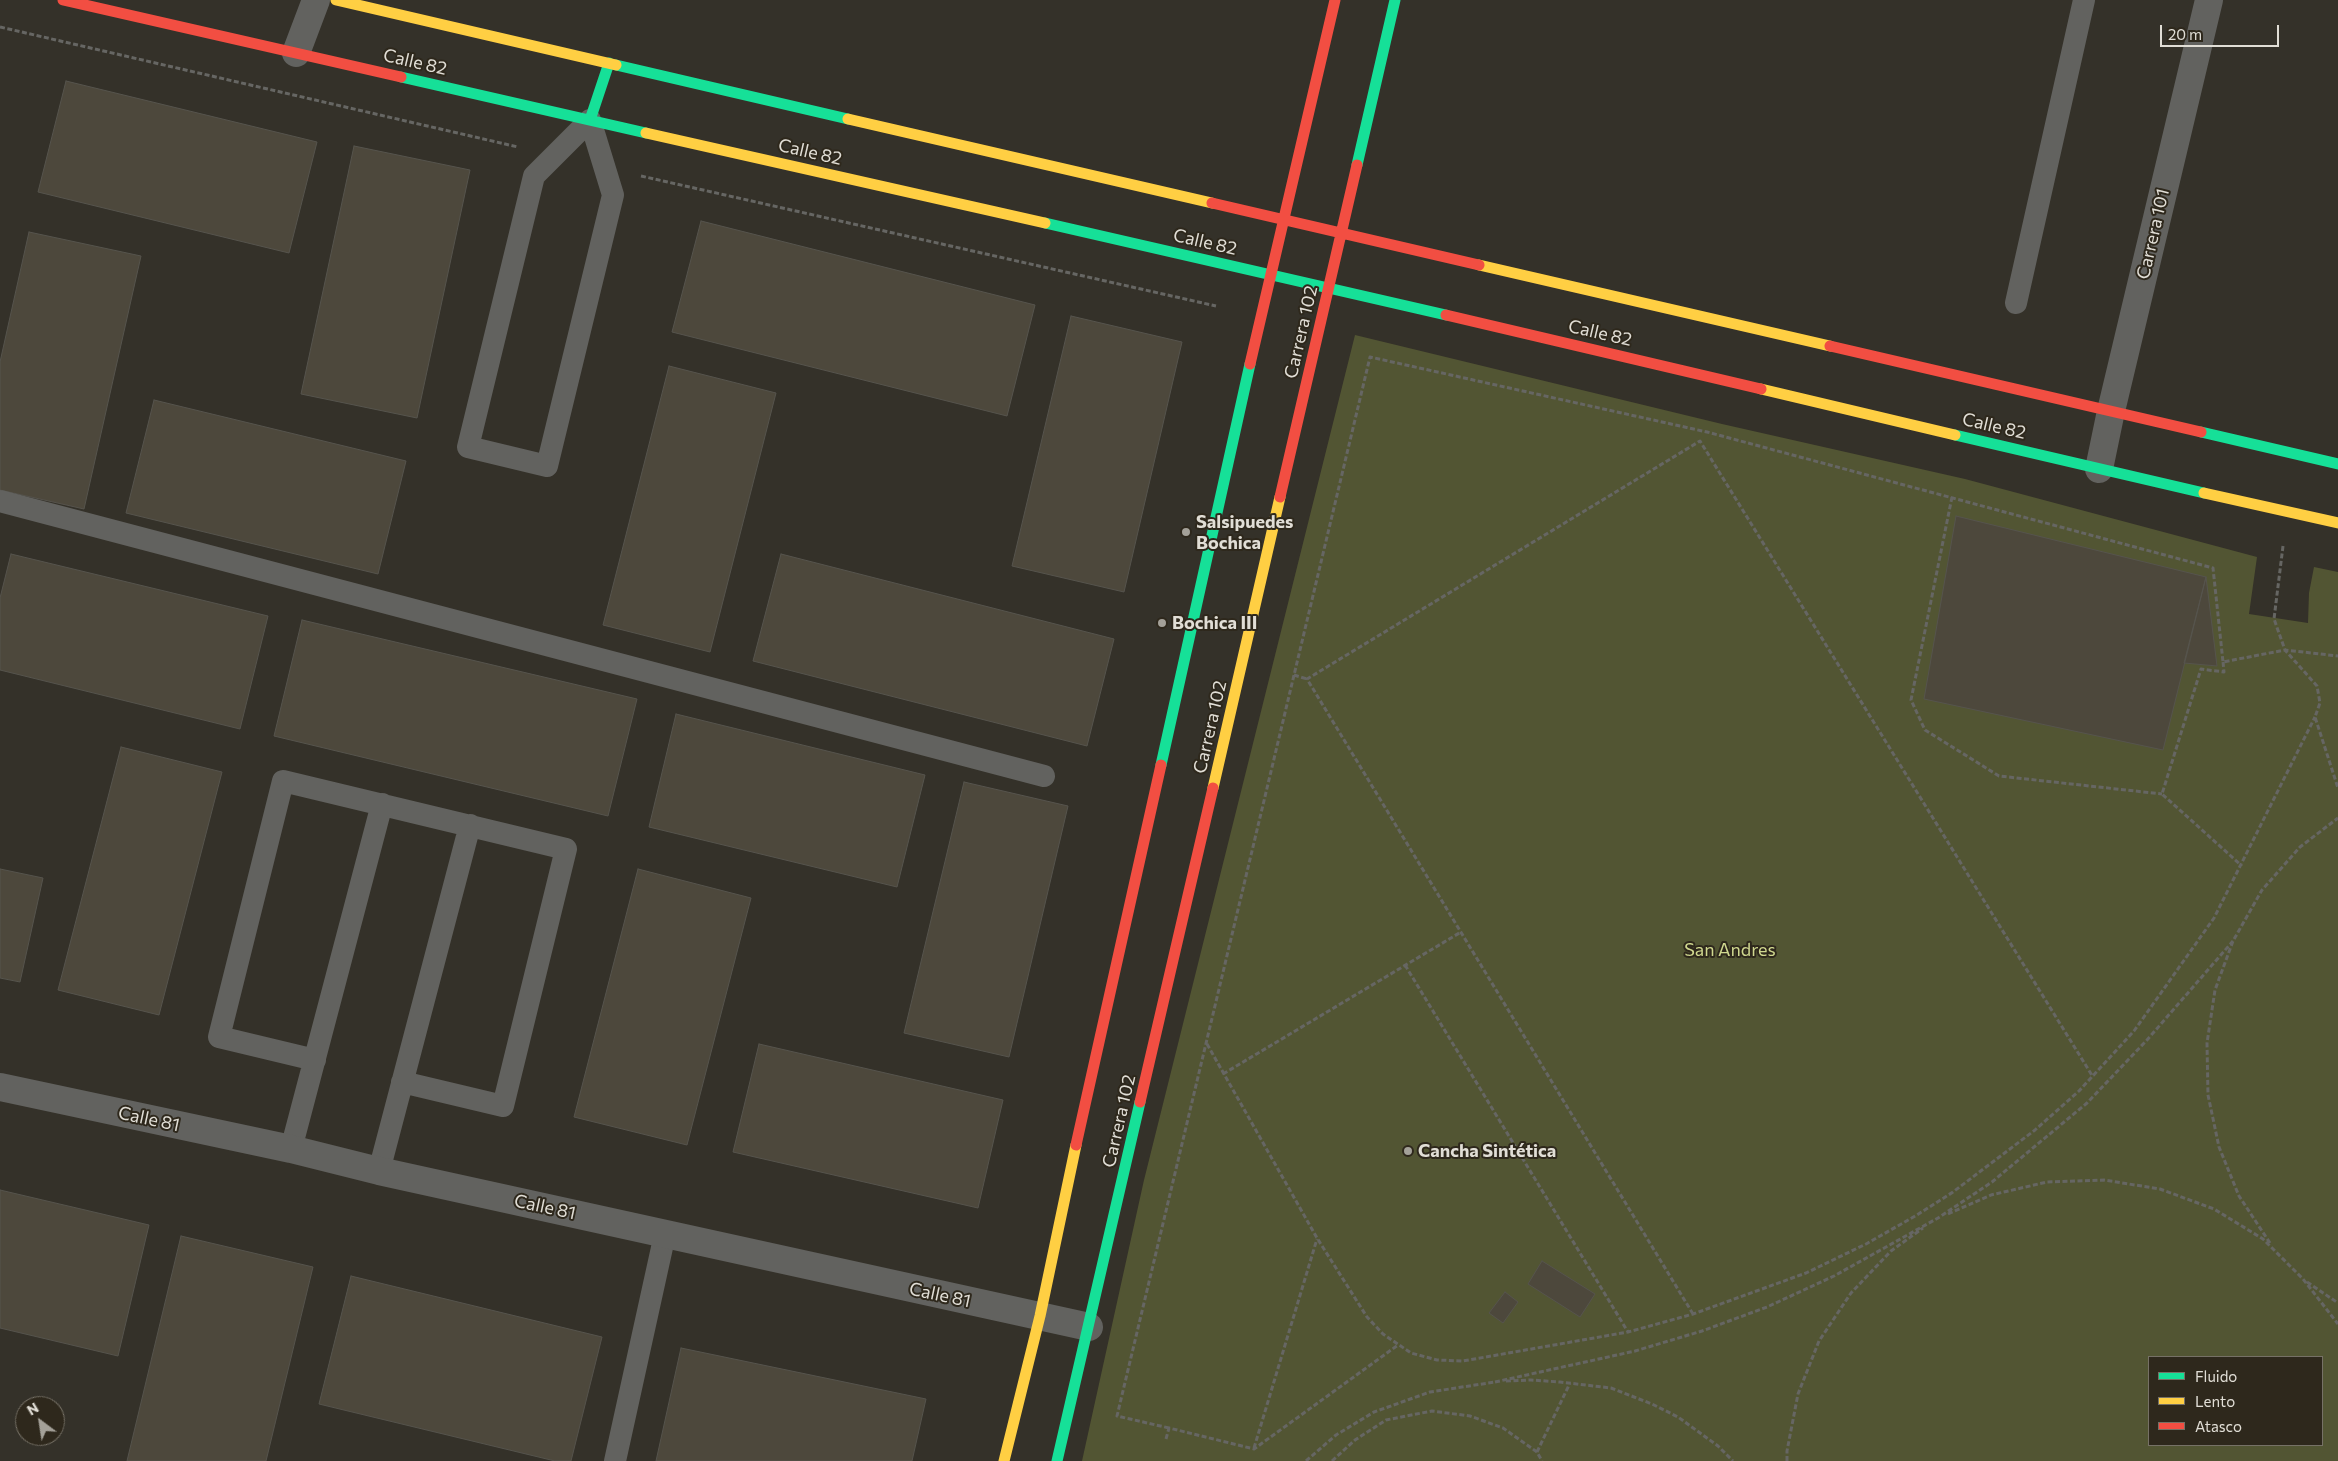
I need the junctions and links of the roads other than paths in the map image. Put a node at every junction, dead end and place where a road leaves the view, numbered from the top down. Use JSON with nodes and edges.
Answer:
{"nodes":[{"id":1,"x":63,"y":0,"type":"edge"},
{"id":2,"x":316,"y":0,"type":"edge"},
{"id":3,"x":336,"y":0,"type":"edge"},
{"id":4,"x":1335,"y":0,"type":"edge"},
{"id":5,"x":1395,"y":0,"type":"edge"},
{"id":6,"x":2084,"y":0,"type":"edge"},
{"id":7,"x":2209,"y":0,"type":"edge"},
{"id":8,"x":296,"y":53,"type":"junction"},
{"id":9,"x":609,"y":63,"type":"junction"},
{"id":10,"x":590,"y":120,"type":"junction"},
{"id":11,"x":1285,"y":219,"type":"junction"},
{"id":12,"x":1343,"y":233,"type":"junction"},
{"id":13,"x":1271,"y":275,"type":"junction"},
{"id":14,"x":1330,"y":288,"type":"junction"},
{"id":15,"x":2016,"y":303,"type":"dead end"},
{"id":16,"x":2111,"y":411,"type":"junction"},
{"id":17,"x":2338,"y":464,"type":"edge"},
{"id":18,"x":2100,"y":469,"type":"junction"},
{"id":19,"x":0,"y":501,"type":"edge"},
{"id":20,"x":2338,"y":523,"type":"edge"},
{"id":21,"x":1044,"y":776,"type":"dead end"},
{"id":22,"x":382,"y":804,"type":"junction"},
{"id":23,"x":470,"y":826,"type":"junction"},
{"id":24,"x":315,"y":1060,"type":"junction"},
{"id":25,"x":402,"y":1082,"type":"junction"},
{"id":26,"x":0,"y":1087,"type":"edge"},
{"id":27,"x":291,"y":1149,"type":"junction"},
{"id":28,"x":378,"y":1171,"type":"junction"},
{"id":29,"x":665,"y":1234,"type":"junction"},
{"id":30,"x":1040,"y":1316,"type":"junction"},
{"id":31,"x":1089,"y":1327,"type":"junction"},
{"id":32,"x":615,"y":1461,"type":"edge"},
{"id":33,"x":1004,"y":1461,"type":"edge"},
{"id":34,"x":1057,"y":1461,"type":"edge"}],
"edges":[{"from":1,"to":8,"type":"street","name":"Calle 82"},
{"from":2,"to":8,"type":"street"},
{"from":3,"to":9,"type":"street"},
{"from":4,"to":11,"type":"street","name":"Carrera 102"},
{"from":5,"to":12,"type":"street","name":"Carrera 102"},
{"from":6,"to":15,"type":"lane"},
{"from":7,"to":16,"type":"street","name":"Carrera 101"},
{"from":8,"to":10,"type":"street","name":"Calle 82"},
{"from":9,"to":10,"type":"street"},
{"from":9,"to":11,"type":"street"},
{"from":10,"to":10,"type":"lane"},
{"from":10,"to":13,"type":"street","name":"Calle 82"},
{"from":11,"to":12,"type":"street"},
{"from":11,"to":13,"type":"street","name":"Carrera 102"},
{"from":12,"to":14,"type":"street","name":"Carrera 102"},
{"from":12,"to":16,"type":"street"},
{"from":13,"to":14,"type":"street","name":"Calle 82"},
{"from":13,"to":30,"type":"street","name":"Carrera 102"},
{"from":14,"to":18,"type":"street","name":"Calle 82"},
{"from":14,"to":31,"type":"street","name":"Carrera 102"},
{"from":16,"to":17,"type":"street"},
{"from":16,"to":18,"type":"street","name":"Carrera 101"},
{"from":18,"to":20,"type":"street","name":"Calle 82"},
{"from":19,"to":21,"type":"lane"},
{"from":22,"to":23,"type":"lane"},
{"from":22,"to":24,"type":"lane"},
{"from":22,"to":24,"type":"lane"},
{"from":23,"to":25,"type":"lane"},
{"from":23,"to":25,"type":"lane"},
{"from":24,"to":27,"type":"lane"},
{"from":25,"to":28,"type":"lane"},
{"from":26,"to":27,"type":"street","name":"Calle 81"},
{"from":27,"to":28,"type":"street","name":"Calle 81"},
{"from":28,"to":29,"type":"street","name":"Calle 81"},
{"from":29,"to":30,"type":"street","name":"Calle 81"},
{"from":29,"to":32,"type":"lane"},
{"from":30,"to":31,"type":"street","name":"Calle 81"},
{"from":30,"to":33,"type":"street","name":"Carrera 102"},
{"from":31,"to":34,"type":"street","name":"Carrera 102"}]}
